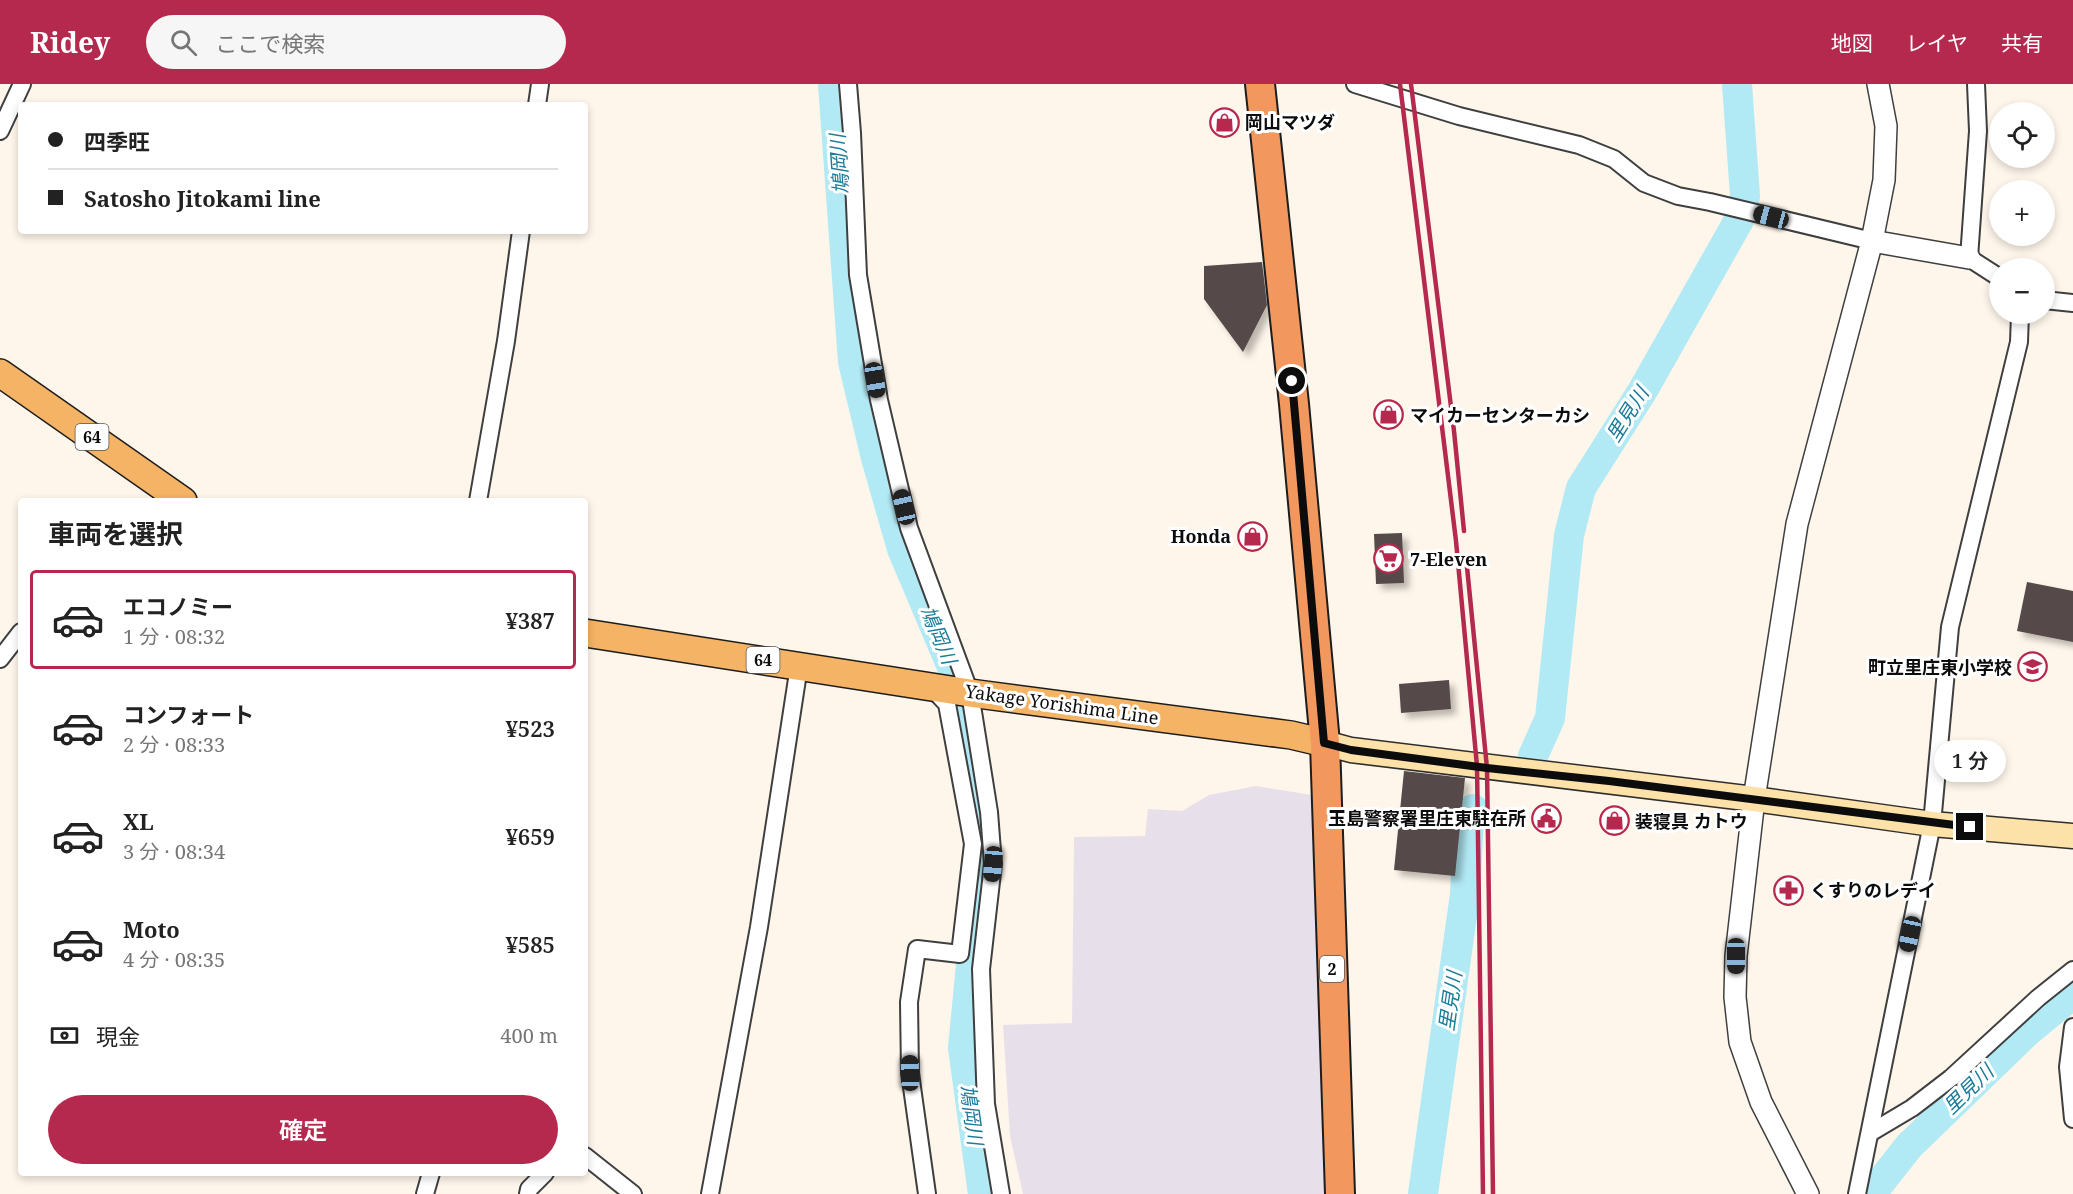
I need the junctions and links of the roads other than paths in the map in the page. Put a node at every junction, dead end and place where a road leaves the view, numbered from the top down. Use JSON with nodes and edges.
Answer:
{"nodes":[{"id":1,"x":22,"y":84,"type":"edge"},
{"id":2,"x":540,"y":84,"type":"edge"},
{"id":3,"x":848,"y":84,"type":"edge"},
{"id":4,"x":1260,"y":84,"type":"edge"},
{"id":5,"x":1355,"y":84,"type":"edge"},
{"id":6,"x":1878,"y":84,"type":"edge"},
{"id":7,"x":1976,"y":84,"type":"edge"},
{"id":8,"x":537,"y":102,"type":"edge"},
{"id":9,"x":0,"y":131,"type":"edge"},
{"id":10,"x":521,"y":234,"type":"edge"},
{"id":11,"x":1872,"y":242,"type":"junction"},
{"id":12,"x":1969,"y":258,"type":"junction"},
{"id":13,"x":1989,"y":271,"type":"edge"},
{"id":14,"x":2055,"y":301,"type":"edge"},
{"id":15,"x":2073,"y":303,"type":"edge"},
{"id":16,"x":2020,"y":324,"type":"edge"},
{"id":17,"x":0,"y":373,"type":"edge"},
{"id":18,"x":179,"y":498,"type":"edge"},
{"id":19,"x":479,"y":498,"type":"edge"},
{"id":20,"x":588,"y":633,"type":"edge"},
{"id":21,"x":18,"y":636,"type":"edge"},
{"id":22,"x":0,"y":659,"type":"edge"},
{"id":23,"x":799,"y":666,"type":"junction"},
{"id":24,"x":936,"y":687,"type":"junction"},
{"id":25,"x":970,"y":693,"type":"junction"},
{"id":26,"x":1324,"y":743,"type":"junction"},
{"id":27,"x":1754,"y":799,"type":"junction"},
{"id":28,"x":1932,"y":824,"type":"junction"},
{"id":29,"x":2073,"y":836,"type":"edge"},
{"id":30,"x":2073,"y":970,"type":"edge"},
{"id":31,"x":2073,"y":1027,"type":"edge"},
{"id":32,"x":2073,"y":1119,"type":"edge"},
{"id":33,"x":1870,"y":1133,"type":"junction"},
{"id":34,"x":588,"y":1158,"type":"edge"},
{"id":35,"x":430,"y":1176,"type":"edge"},
{"id":36,"x":542,"y":1176,"type":"edge"},
{"id":37,"x":706,"y":1193,"type":"edge"},
{"id":38,"x":425,"y":1194,"type":"edge"},
{"id":39,"x":528,"y":1194,"type":"edge"},
{"id":40,"x":633,"y":1194,"type":"edge"},
{"id":41,"x":927,"y":1194,"type":"edge"},
{"id":42,"x":1001,"y":1194,"type":"edge"},
{"id":43,"x":1340,"y":1194,"type":"edge"},
{"id":44,"x":1808,"y":1194,"type":"edge"},
{"id":45,"x":1857,"y":1194,"type":"edge"}],
"edges":[{"from":1,"to":9,"type":"street"},
{"from":2,"to":8,"type":"street"},
{"from":3,"to":25,"type":"street"},
{"from":4,"to":26,"type":"highway","number":"2"},
{"from":5,"to":11,"type":"street"},
{"from":6,"to":11,"type":"street"},
{"from":7,"to":12,"type":"street"},
{"from":10,"to":19,"type":"street"},
{"from":11,"to":12,"type":"street"},
{"from":11,"to":27,"type":"street"},
{"from":12,"to":13,"type":"street"},
{"from":14,"to":15,"type":"street"},
{"from":16,"to":28,"type":"street"},
{"from":17,"to":18,"type":"main road","number":"64"},
{"from":20,"to":23,"type":"main road","name":"Yakage Yorishima Line","number":"64"},
{"from":21,"to":22,"type":"street"},
{"from":23,"to":24,"type":"main road","name":"Yakage Yorishima Line","number":"64"},
{"from":23,"to":37,"type":"street"},
{"from":24,"to":25,"type":"main road","name":"Yakage Yorishima Line","number":"64"},
{"from":24,"to":41,"type":"street"},
{"from":25,"to":26,"type":"main road","name":"Yakage Yorishima Line","number":"64"},
{"from":25,"to":42,"type":"street"},
{"from":26,"to":27,"type":"main road"},
{"from":26,"to":43,"type":"highway","number":"2"},
{"from":27,"to":28,"type":"main road"},
{"from":27,"to":44,"type":"street"},
{"from":28,"to":29,"type":"main road"},
{"from":28,"to":33,"type":"street"},
{"from":30,"to":33,"type":"street"},
{"from":31,"to":32,"type":"street"},
{"from":33,"to":45,"type":"street"},
{"from":34,"to":40,"type":"street"},
{"from":35,"to":38,"type":"street"},
{"from":36,"to":39,"type":"street"}]}
